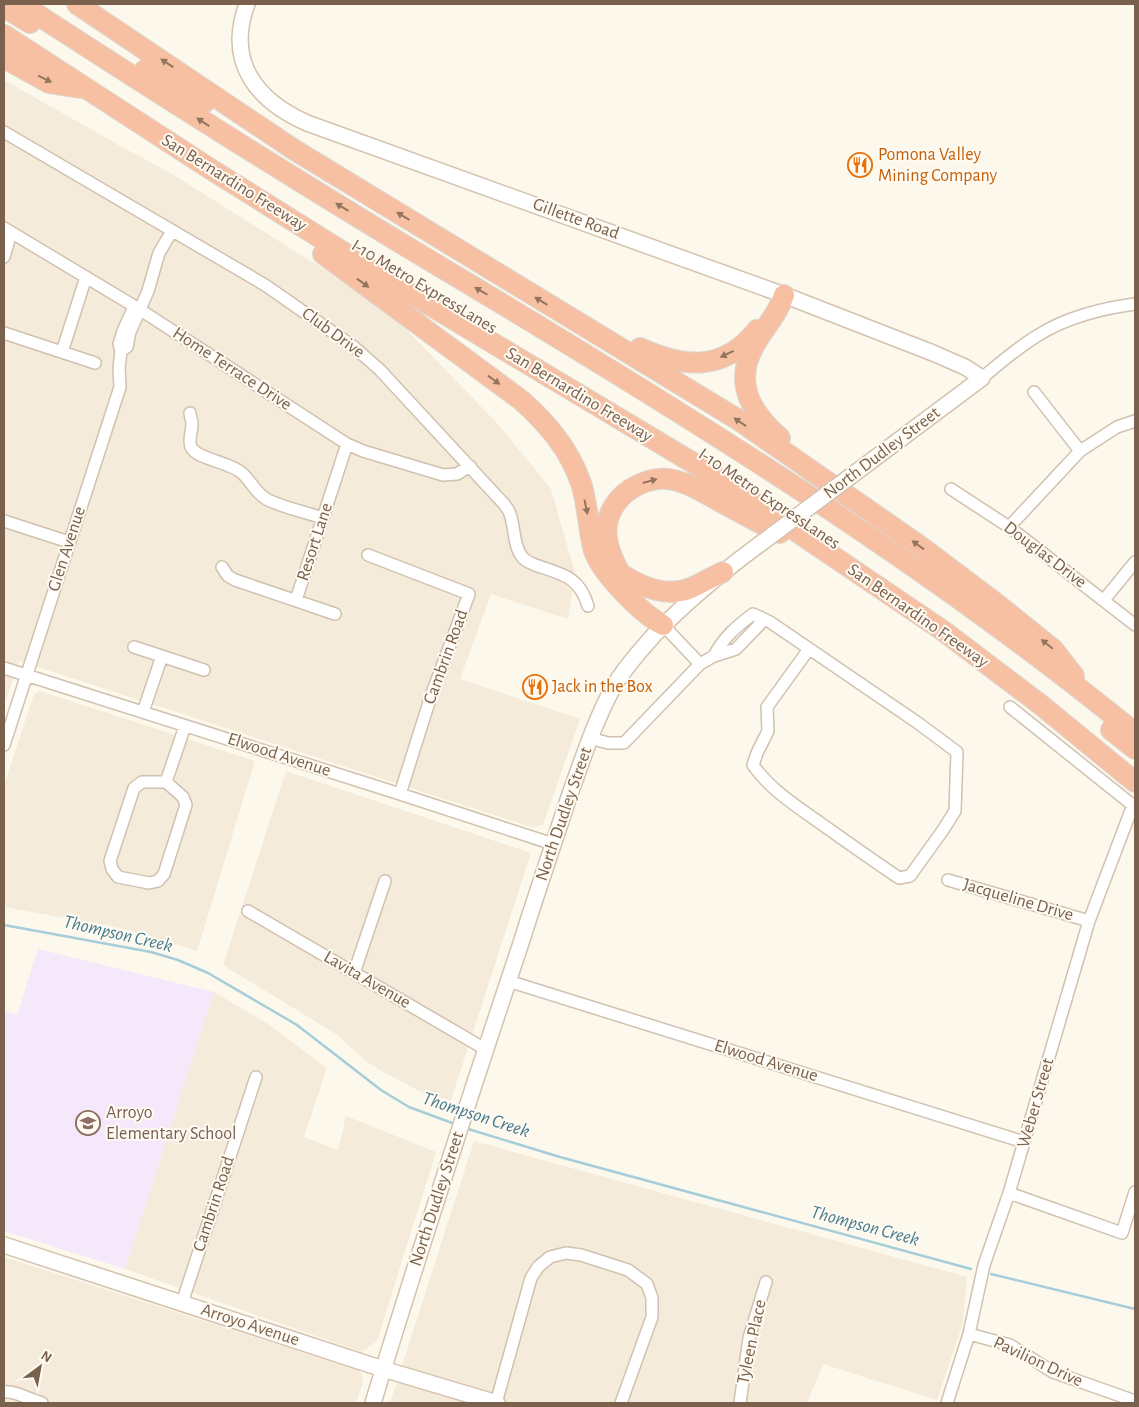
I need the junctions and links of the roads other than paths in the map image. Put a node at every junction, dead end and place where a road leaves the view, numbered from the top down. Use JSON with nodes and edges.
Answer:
{"nodes":[{"id":1,"x":77,"y":4,"type":"edge"},
{"id":2,"x":247,"y":4,"type":"edge"},
{"id":3,"x":23,"y":5,"type":"edge"},
{"id":4,"x":4,"y":6,"type":"edge"},
{"id":5,"x":4,"y":21,"type":"edge"},
{"id":6,"x":4,"y":35,"type":"edge"},
{"id":7,"x":4,"y":58,"type":"edge"},
{"id":8,"x":141,"y":81,"type":"junction"},
{"id":9,"x":89,"y":90,"type":"junction"},
{"id":10,"x":4,"y":132,"type":"edge"},
{"id":11,"x":293,"y":149,"type":"junction"},
{"id":12,"x":212,"y":170,"type":"junction"},
{"id":13,"x":8,"y":230,"type":"edge"},
{"id":14,"x":172,"y":231,"type":"junction"},
{"id":15,"x":4,"y":257,"type":"edge"},
{"id":16,"x":86,"y":277,"type":"junction"},
{"id":17,"x":784,"y":295,"type":"junction"},
{"id":18,"x":1135,"y":304,"type":"edge"},
{"id":19,"x":139,"y":308,"type":"junction"},
{"id":20,"x":564,"y":315,"type":"junction"},
{"id":21,"x":538,"y":325,"type":"junction"},
{"id":22,"x":4,"y":333,"type":"edge"},
{"id":23,"x":62,"y":352,"type":"junction"},
{"id":24,"x":95,"y":363,"type":"dead end"},
{"id":25,"x":982,"y":378,"type":"junction"},
{"id":26,"x":1034,"y":392,"type":"dead end"},
{"id":27,"x":190,"y":413,"type":"dead end"},
{"id":28,"x":1135,"y":421,"type":"edge"},
{"id":29,"x":347,"y":444,"type":"junction"},
{"id":30,"x":1080,"y":451,"type":"junction"},
{"id":31,"x":470,"y":466,"type":"junction"},
{"id":32,"x":951,"y":489,"type":"dead end"},
{"id":33,"x":852,"y":499,"type":"junction"},
{"id":34,"x":323,"y":518,"type":"junction"},
{"id":35,"x":4,"y":521,"type":"edge"},
{"id":36,"x":1009,"y":528,"type":"junction"},
{"id":37,"x":69,"y":542,"type":"junction"},
{"id":38,"x":368,"y":556,"type":"dead end"},
{"id":39,"x":1135,"y":562,"type":"edge"},
{"id":40,"x":222,"y":567,"type":"dead end"},
{"id":41,"x":723,"y":572,"type":"junction"},
{"id":42,"x":858,"y":573,"type":"junction"},
{"id":43,"x":621,"y":574,"type":"junction"},
{"id":44,"x":296,"y":600,"type":"junction"},
{"id":45,"x":1104,"y":600,"type":"junction"},
{"id":46,"x":588,"y":606,"type":"dead end"},
{"id":47,"x":335,"y":614,"type":"dead end"},
{"id":48,"x":760,"y":617,"type":"junction"},
{"id":49,"x":1135,"y":625,"type":"edge"},
{"id":50,"x":664,"y":626,"type":"junction"},
{"id":51,"x":732,"y":632,"type":"junction"},
{"id":52,"x":741,"y":644,"type":"junction"},
{"id":53,"x":134,"y":647,"type":"dead end"},
{"id":54,"x":809,"y":649,"type":"junction"},
{"id":55,"x":162,"y":656,"type":"junction"},
{"id":56,"x":714,"y":656,"type":"junction"},
{"id":57,"x":700,"y":664,"type":"junction"},
{"id":58,"x":4,"y":668,"type":"edge"},
{"id":59,"x":204,"y":670,"type":"dead end"},
{"id":60,"x":26,"y":675,"type":"junction"},
{"id":61,"x":1089,"y":695,"type":"junction"},
{"id":62,"x":1010,"y":707,"type":"dead end"},
{"id":63,"x":144,"y":712,"type":"junction"},
{"id":64,"x":185,"y":726,"type":"junction"},
{"id":65,"x":1135,"y":733,"type":"edge"},
{"id":66,"x":590,"y":738,"type":"junction"},
{"id":67,"x":4,"y":745,"type":"edge"},
{"id":68,"x":1135,"y":749,"type":"edge"},
{"id":69,"x":1135,"y":764,"type":"edge"},
{"id":70,"x":166,"y":782,"type":"junction"},
{"id":71,"x":1135,"y":782,"type":"edge"},
{"id":72,"x":400,"y":794,"type":"junction"},
{"id":73,"x":1134,"y":806,"type":"edge"},
{"id":74,"x":553,"y":844,"type":"junction"},
{"id":75,"x":948,"y":880,"type":"dead end"},
{"id":76,"x":385,"y":881,"type":"dead end"},
{"id":77,"x":248,"y":911,"type":"dead end"},
{"id":78,"x":1089,"y":921,"type":"junction"},
{"id":79,"x":354,"y":973,"type":"junction"},
{"id":80,"x":508,"y":981,"type":"junction"},
{"id":81,"x":485,"y":1049,"type":"junction"},
{"id":82,"x":256,"y":1077,"type":"dead end"},
{"id":83,"x":1024,"y":1142,"type":"junction"},
{"id":84,"x":1135,"y":1192,"type":"edge"},
{"id":85,"x":1009,"y":1193,"type":"junction"},
{"id":86,"x":4,"y":1245,"type":"edge"},
{"id":87,"x":766,"y":1282,"type":"dead end"},
{"id":88,"x":182,"y":1303,"type":"junction"},
{"id":89,"x":969,"y":1334,"type":"junction"},
{"id":90,"x":383,"y":1369,"type":"junction"},
{"id":91,"x":1106,"y":1391,"type":"junction"},
{"id":92,"x":4,"y":1392,"type":"edge"},
{"id":93,"x":1135,"y":1401,"type":"edge"},
{"id":94,"x":42,"y":1403,"type":"edge"},
{"id":95,"x":373,"y":1403,"type":"edge"},
{"id":96,"x":497,"y":1403,"type":"edge"},
{"id":97,"x":621,"y":1403,"type":"edge"},
{"id":98,"x":740,"y":1403,"type":"edge"},
{"id":99,"x":947,"y":1403,"type":"edge"},
{"id":100,"x":1102,"y":1403,"type":"edge"}],
"edges":[{"from":11,"to":1,"type":"highway","one_way":true},
{"from":2,"to":17,"type":"street","name":"Gillette Road"},
{"from":3,"to":8,"type":"highway","name":"San Bernardino Freeway"},
{"from":3,"to":11,"type":"highway"},
{"from":4,"to":8,"type":"highway"},
{"from":5,"to":69,"type":"highway","name":"I-10 Metro ExpressLanes"},
{"from":6,"to":9,"type":"highway","name":"San Bernardino Freeway"},
{"from":7,"to":9,"type":"highway","one_way":true},
{"from":21,"to":8,"type":"highway","name":"San Bernardino Freeway","one_way":true},
{"from":9,"to":12,"type":"highway","name":"San Bernardino Freeway"},
{"from":10,"to":14,"type":"street","name":"Club Drive"},
{"from":20,"to":11,"type":"highway","one_way":true},
{"from":12,"to":42,"type":"highway","name":"San Bernardino Freeway"},
{"from":12,"to":50,"type":"highway","one_way":true},
{"from":13,"to":15,"type":"street"},
{"from":13,"to":16,"type":"street","name":"Home Terrace Drive"},
{"from":14,"to":19,"type":"street","name":"Glen Avenue"},
{"from":14,"to":31,"type":"street","name":"Club Drive"},
{"from":16,"to":19,"type":"street","name":"Home Terrace Drive"},
{"from":16,"to":23,"type":"street"},
{"from":17,"to":20,"type":"highway","one_way":true},
{"from":17,"to":25,"type":"street","name":"Gillette Road"},
{"from":17,"to":33,"type":"highway"},
{"from":18,"to":25,"type":"street"},
{"from":19,"to":29,"type":"street","name":"Home Terrace Drive"},
{"from":19,"to":37,"type":"street","name":"Glen Avenue"},
{"from":33,"to":20,"type":"highway","one_way":true},
{"from":21,"to":61,"type":"highway","name":"San Bernardino Freeway"},
{"from":21,"to":68,"type":"highway","name":"I-10 Metro ExpressLanes"},
{"from":22,"to":23,"type":"street"},
{"from":23,"to":24,"type":"street"},
{"from":25,"to":41,"type":"street","name":"North Dudley Street","bridge":true},
{"from":26,"to":30,"type":"street"},
{"from":27,"to":34,"type":"street"},
{"from":28,"to":30,"type":"street"},
{"from":29,"to":31,"type":"street","name":"Home Terrace Drive"},
{"from":29,"to":34,"type":"street","name":"Resort Lane"},
{"from":30,"to":36,"type":"street"},
{"from":31,"to":46,"type":"street","name":"Club Drive"},
{"from":32,"to":36,"type":"street","name":"Douglas Drive"},
{"from":61,"to":33,"type":"highway","one_way":true},
{"from":34,"to":44,"type":"street","name":"Resort Lane"},
{"from":35,"to":37,"type":"street"},
{"from":36,"to":45,"type":"street","name":"Douglas Drive"},
{"from":37,"to":60,"type":"street","name":"Glen Avenue"},
{"from":38,"to":72,"type":"street","name":"Cambrin Road"},
{"from":39,"to":45,"type":"street"},
{"from":40,"to":44,"type":"street"},
{"from":41,"to":43,"type":"highway"},
{"from":41,"to":50,"type":"street","name":"North Dudley Street"},
{"from":43,"to":42,"type":"highway","one_way":true},
{"from":42,"to":71,"type":"highway","name":"San Bernardino Freeway"},
{"from":43,"to":50,"type":"highway"},
{"from":44,"to":47,"type":"street","name":"Resort Lane"},
{"from":45,"to":49,"type":"street","name":"Douglas Drive"},
{"from":48,"to":51,"type":"street"},
{"from":48,"to":52,"type":"street"},
{"from":48,"to":54,"type":"street"},
{"from":50,"to":57,"type":"street"},
{"from":50,"to":66,"type":"street","name":"North Dudley Street"},
{"from":51,"to":52,"type":"street"},
{"from":51,"to":56,"type":"street"},
{"from":52,"to":56,"type":"street"},
{"from":53,"to":55,"type":"street"},
{"from":54,"to":54,"type":"street"},
{"from":55,"to":59,"type":"street"},
{"from":55,"to":63,"type":"street"},
{"from":56,"to":57,"type":"street"},
{"from":57,"to":66,"type":"street"},
{"from":58,"to":60,"type":"street","name":"Elwood Avenue"},
{"from":60,"to":63,"type":"street","name":"Elwood Avenue"},
{"from":60,"to":67,"type":"street","name":"Glen Avenue"},
{"from":61,"to":65,"type":"highway","name":"San Bernardino Freeway"},
{"from":62,"to":73,"type":"street"},
{"from":63,"to":64,"type":"street","name":"Elwood Avenue"},
{"from":64,"to":70,"type":"street"},
{"from":64,"to":72,"type":"street","name":"Elwood Avenue"},
{"from":66,"to":74,"type":"street","name":"North Dudley Street"},
{"from":70,"to":70,"type":"street"},
{"from":72,"to":74,"type":"street","name":"Elwood Avenue"},
{"from":73,"to":78,"type":"street","name":"Weber Street"},
{"from":74,"to":80,"type":"street","name":"North Dudley Street"},
{"from":75,"to":78,"type":"street","name":"Jacqueline Drive"},
{"from":76,"to":79,"type":"street"},
{"from":77,"to":79,"type":"street","name":"Lavita Avenue"},
{"from":78,"to":83,"type":"street","name":"Weber Street"},
{"from":79,"to":81,"type":"street","name":"Lavita Avenue"},
{"from":80,"to":81,"type":"street","name":"North Dudley Street"},
{"from":80,"to":83,"type":"street","name":"Elwood Avenue"},
{"from":81,"to":90,"type":"street","name":"North Dudley Street"},
{"from":82,"to":88,"type":"street","name":"Cambrin Road"},
{"from":83,"to":85,"type":"street","name":"Weber Street"},
{"from":84,"to":85,"type":"street"},
{"from":85,"to":89,"type":"street","name":"Weber Street"},
{"from":86,"to":88,"type":"street","name":"Arroyo Avenue"},
{"from":87,"to":98,"type":"street","name":"Tyleen Place"},
{"from":88,"to":90,"type":"street","name":"Arroyo Avenue"},
{"from":89,"to":91,"type":"street","name":"Pavilion Drive"},
{"from":89,"to":99,"type":"street","name":"Weber Street"},
{"from":90,"to":95,"type":"street","name":"North Dudley Street"},
{"from":90,"to":96,"type":"street","name":"Arroyo Avenue"},
{"from":91,"to":93,"type":"street","name":"Pavilion Drive"},
{"from":91,"to":100,"type":"street"},
{"from":92,"to":94,"type":"street"},
{"from":96,"to":97,"type":"street"}]}
